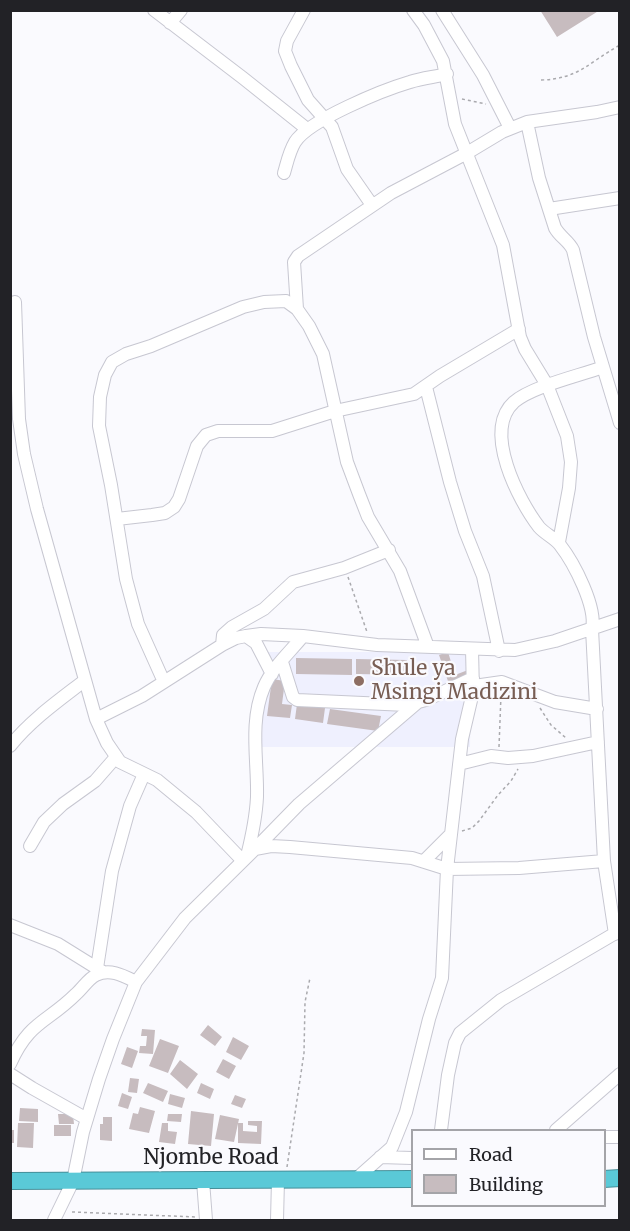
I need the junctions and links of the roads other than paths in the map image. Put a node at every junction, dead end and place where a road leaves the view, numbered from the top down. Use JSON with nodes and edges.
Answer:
{"nodes":[{"id":1,"x":154,"y":10,"type":"edge"},
{"id":2,"x":181,"y":10,"type":"edge"},
{"id":3,"x":304,"y":10,"type":"edge"},
{"id":4,"x":413,"y":10,"type":"edge"},
{"id":5,"x":442,"y":10,"type":"edge"},
{"id":6,"x":170,"y":23,"type":"junction"},
{"id":7,"x":447,"y":74,"type":"junction"},
{"id":8,"x":620,"y":106,"type":"edge"},
{"id":9,"x":323,"y":119,"type":"junction"},
{"id":10,"x":528,"y":122,"type":"junction"},
{"id":11,"x":510,"y":128,"type":"junction"},
{"id":12,"x":307,"y":129,"type":"junction"},
{"id":13,"x":466,"y":153,"type":"junction"},
{"id":14,"x":284,"y":173,"type":"dead end"},
{"id":15,"x":620,"y":198,"type":"edge"},
{"id":16,"x":372,"y":205,"type":"junction"},
{"id":17,"x":549,"y":209,"type":"junction"},
{"id":18,"x":15,"y":302,"type":"dead end"},
{"id":19,"x":297,"y":309,"type":"junction"},
{"id":20,"x":519,"y":329,"type":"junction"},
{"id":21,"x":603,"y":367,"type":"junction"},
{"id":22,"x":547,"y":386,"type":"junction"},
{"id":23,"x":426,"y":387,"type":"junction"},
{"id":24,"x":335,"y":411,"type":"junction"},
{"id":25,"x":620,"y":423,"type":"edge"},
{"id":26,"x":117,"y":519,"type":"junction"},
{"id":27,"x":559,"y":543,"type":"junction"},
{"id":28,"x":389,"y":550,"type":"junction"},
{"id":29,"x":620,"y":619,"type":"edge"},
{"id":30,"x":592,"y":629,"type":"junction"},
{"id":31,"x":246,"y":636,"type":"junction"},
{"id":32,"x":303,"y":636,"type":"junction"},
{"id":33,"x":222,"y":645,"type":"junction"},
{"id":34,"x":428,"y":647,"type":"junction"},
{"id":35,"x":472,"y":649,"type":"junction"},
{"id":36,"x":499,"y":651,"type":"junction"},
{"id":37,"x":282,"y":662,"type":"junction"},
{"id":38,"x":272,"y":674,"type":"junction"},
{"id":39,"x":84,"y":681,"type":"junction"},
{"id":40,"x":164,"y":682,"type":"junction"},
{"id":41,"x":473,"y":682,"type":"junction"},
{"id":42,"x":417,"y":703,"type":"junction"},
{"id":43,"x":597,"y":709,"type":"junction"},
{"id":44,"x":96,"y":718,"type":"junction"},
{"id":45,"x":598,"y":742,"type":"junction"},
{"id":46,"x":10,"y":746,"type":"edge"},
{"id":47,"x":116,"y":757,"type":"junction"},
{"id":48,"x":459,"y":764,"type":"junction"},
{"id":49,"x":144,"y":774,"type":"junction"},
{"id":50,"x":452,"y":833,"type":"junction"},
{"id":51,"x":30,"y":846,"type":"dead end"},
{"id":52,"x":248,"y":855,"type":"junction"},
{"id":53,"x":424,"y":861,"type":"junction"},
{"id":54,"x":604,"y":861,"type":"junction"},
{"id":55,"x":447,"y":869,"type":"junction"},
{"id":56,"x":10,"y":925,"type":"edge"},
{"id":57,"x":617,"y":933,"type":"edge"},
{"id":58,"x":101,"y":970,"type":"junction"},
{"id":59,"x":136,"y":982,"type":"junction"},
{"id":60,"x":10,"y":1064,"type":"edge"},
{"id":61,"x":10,"y":1074,"type":"edge"},
{"id":62,"x":620,"y":1074,"type":"edge"},
{"id":63,"x":87,"y":1119,"type":"junction"},
{"id":64,"x":441,"y":1129,"type":"edge"},
{"id":65,"x":558,"y":1129,"type":"edge"},
{"id":66,"x":380,"y":1156,"type":"junction"},
{"id":67,"x":411,"y":1158,"type":"edge"},
{"id":68,"x":356,"y":1179,"type":"junction"},
{"id":69,"x":411,"y":1179,"type":"edge"},
{"id":70,"x":203,"y":1180,"type":"junction"},
{"id":71,"x":282,"y":1180,"type":"junction"},
{"id":72,"x":10,"y":1181,"type":"edge"},
{"id":73,"x":73,"y":1181,"type":"junction"},
{"id":74,"x":56,"y":1216,"type":"edge"},
{"id":75,"x":206,"y":1219,"type":"edge"},
{"id":76,"x":277,"y":1221,"type":"edge"}],
"edges":[{"from":1,"to":6,"type":"street"},
{"from":2,"to":6,"type":"street"},
{"from":3,"to":9,"type":"street"},
{"from":4,"to":7,"type":"street"},
{"from":5,"to":11,"type":"street"},
{"from":6,"to":12,"type":"street"},
{"from":7,"to":9,"type":"street"},
{"from":7,"to":13,"type":"street"},
{"from":8,"to":10,"type":"street"},
{"from":9,"to":12,"type":"street"},
{"from":9,"to":16,"type":"street"},
{"from":10,"to":11,"type":"street"},
{"from":10,"to":17,"type":"street"},
{"from":11,"to":13,"type":"street"},
{"from":12,"to":14,"type":"street"},
{"from":13,"to":16,"type":"street"},
{"from":13,"to":20,"type":"street"},
{"from":15,"to":17,"type":"street"},
{"from":16,"to":19,"type":"street"},
{"from":17,"to":21,"type":"street"},
{"from":18,"to":39,"type":"street"},
{"from":19,"to":24,"type":"street"},
{"from":19,"to":26,"type":"street"},
{"from":20,"to":22,"type":"street"},
{"from":20,"to":23,"type":"street"},
{"from":21,"to":22,"type":"street"},
{"from":21,"to":25,"type":"street"},
{"from":22,"to":27,"type":"street"},
{"from":22,"to":27,"type":"street"},
{"from":23,"to":24,"type":"street"},
{"from":23,"to":36,"type":"street"},
{"from":24,"to":26,"type":"street"},
{"from":24,"to":28,"type":"street"},
{"from":26,"to":40,"type":"street"},
{"from":27,"to":30,"type":"street"},
{"from":28,"to":33,"type":"street"},
{"from":28,"to":34,"type":"street"},
{"from":29,"to":30,"type":"street"},
{"from":30,"to":36,"type":"street"},
{"from":30,"to":43,"type":"street"},
{"from":31,"to":32,"type":"street"},
{"from":31,"to":33,"type":"street"},
{"from":31,"to":38,"type":"street"},
{"from":32,"to":34,"type":"street"},
{"from":32,"to":37,"type":"street"},
{"from":33,"to":40,"type":"street"},
{"from":34,"to":35,"type":"street"},
{"from":35,"to":36,"type":"street"},
{"from":35,"to":41,"type":"street"},
{"from":37,"to":38,"type":"street"},
{"from":37,"to":42,"type":"street"},
{"from":38,"to":52,"type":"street"},
{"from":39,"to":44,"type":"street"},
{"from":39,"to":46,"type":"street"},
{"from":40,"to":44,"type":"street"},
{"from":41,"to":42,"type":"street"},
{"from":41,"to":43,"type":"street"},
{"from":41,"to":48,"type":"street"},
{"from":42,"to":52,"type":"street"},
{"from":43,"to":45,"type":"street"},
{"from":44,"to":47,"type":"street"},
{"from":45,"to":48,"type":"street"},
{"from":45,"to":54,"type":"street"},
{"from":47,"to":49,"type":"street"},
{"from":47,"to":51,"type":"street"},
{"from":48,"to":50,"type":"street"},
{"from":49,"to":52,"type":"street"},
{"from":49,"to":58,"type":"street"},
{"from":50,"to":53,"type":"street"},
{"from":50,"to":55,"type":"street"},
{"from":52,"to":53,"type":"street"},
{"from":52,"to":59,"type":"street"},
{"from":53,"to":55,"type":"street"},
{"from":54,"to":55,"type":"street"},
{"from":54,"to":57,"type":"street"},
{"from":55,"to":66,"type":"street"},
{"from":56,"to":58,"type":"street"},
{"from":57,"to":64,"type":"street"},
{"from":58,"to":59,"type":"street"},
{"from":58,"to":60,"type":"street"},
{"from":59,"to":63,"type":"street"},
{"from":61,"to":63,"type":"street"},
{"from":62,"to":65,"type":"street"},
{"from":63,"to":73,"type":"street"},
{"from":66,"to":67,"type":"street"},
{"from":66,"to":68,"type":"street"},
{"from":68,"to":69,"type":"highway","name":"Njombe Road"},
{"from":68,"to":71,"type":"highway","name":"Njombe Road"},
{"from":70,"to":71,"type":"highway","name":"Njombe Road"},
{"from":70,"to":73,"type":"highway","name":"Njombe Road"},
{"from":70,"to":75,"type":"street"},
{"from":71,"to":76,"type":"street"},
{"from":72,"to":73,"type":"highway","name":"Njombe Road"},
{"from":73,"to":74,"type":"street"}]}
